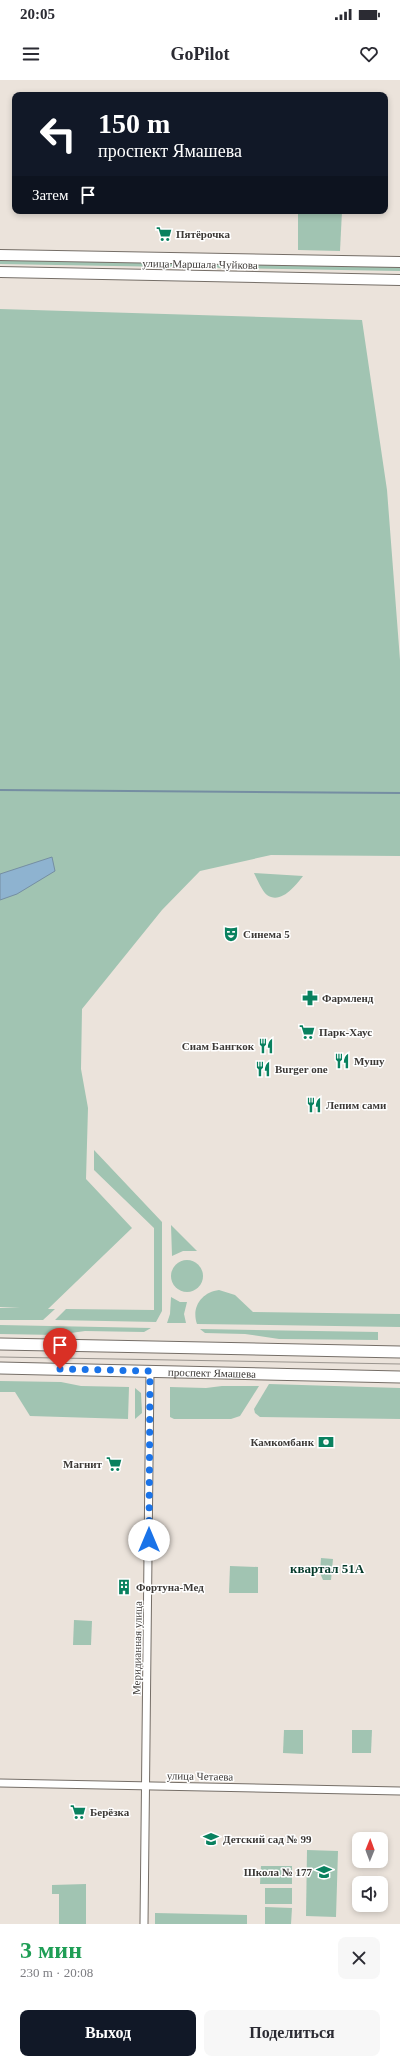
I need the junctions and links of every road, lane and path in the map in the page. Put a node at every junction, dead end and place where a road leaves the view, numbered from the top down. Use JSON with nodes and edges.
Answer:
{"nodes":[{"id":1,"x":0,"y":255,"type":"edge"},
{"id":2,"x":400,"y":262,"type":"edge"},
{"id":3,"x":0,"y":272,"type":"edge"},
{"id":4,"x":400,"y":280,"type":"edge"},
{"id":5,"x":0,"y":1344,"type":"edge"},
{"id":6,"x":400,"y":1352,"type":"edge"},
{"id":7,"x":0,"y":1368,"type":"edge"},
{"id":8,"x":150,"y":1371,"type":"junction"},
{"id":9,"x":400,"y":1377,"type":"edge"},
{"id":10,"x":0,"y":1783,"type":"edge"},
{"id":11,"x":146,"y":1786,"type":"junction"},
{"id":12,"x":400,"y":1791,"type":"edge"},
{"id":13,"x":144,"y":1924,"type":"edge"}],
"edges":[{"from":1,"to":2,"type":"main road","name":"улица Маршала Чуйкова"},
{"from":3,"to":4,"type":"main road","name":"улица Маршала Чуйкова"},
{"from":5,"to":6,"type":"main road"},
{"from":7,"to":8,"type":"main road","name":"проспект Ямашева"},
{"from":8,"to":9,"type":"main road","name":"проспект Ямашева"},
{"from":8,"to":11,"type":"street","name":"Меридианная улица"},
{"from":10,"to":11,"type":"street","name":"улица Четаева"},
{"from":11,"to":12,"type":"street","name":"улица Четаева"},
{"from":11,"to":13,"type":"street","name":"Меридианная улица"}]}
